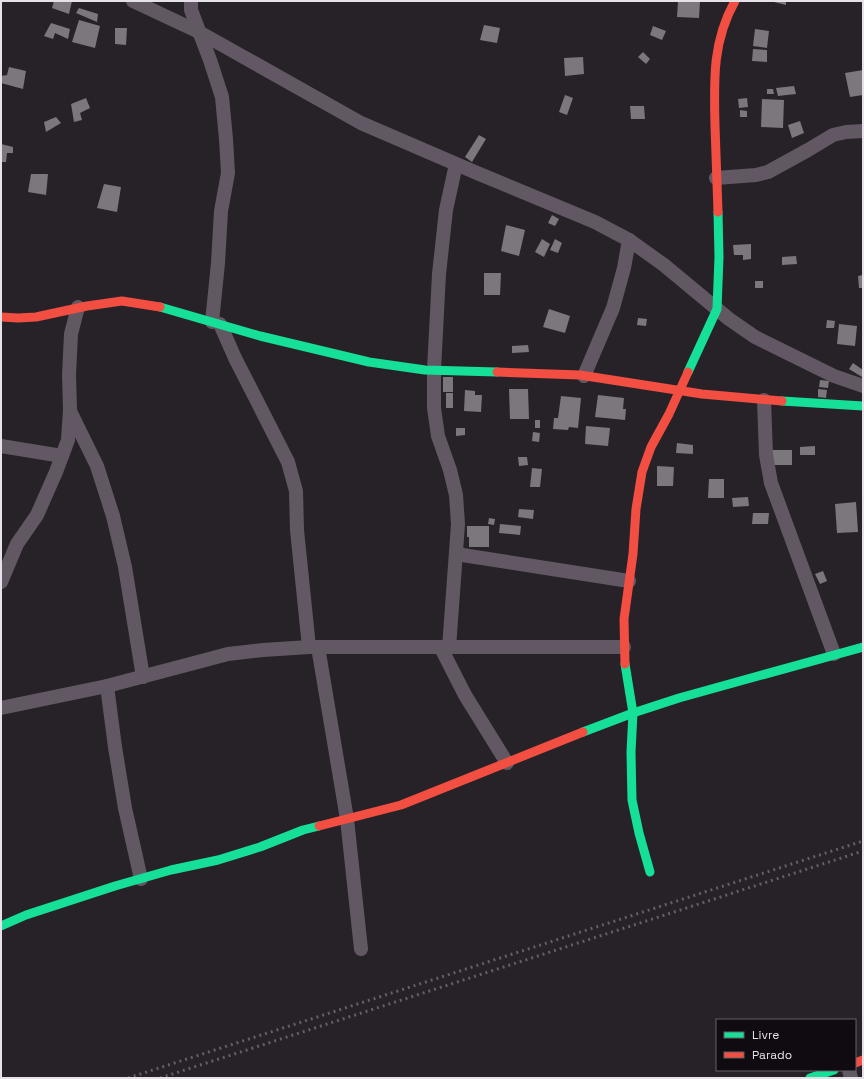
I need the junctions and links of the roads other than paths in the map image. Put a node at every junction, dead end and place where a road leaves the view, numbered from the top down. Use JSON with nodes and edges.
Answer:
{"nodes":[{"id":1,"x":133,"y":1,"type":"edge"},
{"id":2,"x":191,"y":1,"type":"edge"},
{"id":3,"x":735,"y":1,"type":"edge"},
{"id":4,"x":199,"y":32,"type":"junction"},
{"id":5,"x":863,"y":131,"type":"edge"},
{"id":6,"x":456,"y":164,"type":"junction"},
{"id":7,"x":716,"y":178,"type":"junction"},
{"id":8,"x":629,"y":240,"type":"junction"},
{"id":9,"x":78,"y":307,"type":"junction"},
{"id":10,"x":717,"y":309,"type":"junction"},
{"id":11,"x":1,"y":317,"type":"edge"},
{"id":12,"x":216,"y":323,"type":"junction"},
{"id":13,"x":434,"y":370,"type":"junction"},
{"id":14,"x":584,"y":376,"type":"junction"},
{"id":15,"x":863,"y":386,"type":"edge"},
{"id":16,"x":679,"y":391,"type":"junction"},
{"id":17,"x":764,"y":400,"type":"junction"},
{"id":18,"x":863,"y":406,"type":"edge"},
{"id":19,"x":70,"y":410,"type":"junction"},
{"id":20,"x":1,"y":446,"type":"edge"},
{"id":21,"x":62,"y":456,"type":"junction"},
{"id":22,"x":456,"y":554,"type":"junction"},
{"id":23,"x":629,"y":581,"type":"junction"},
{"id":24,"x":1,"y":582,"type":"edge"},
{"id":25,"x":313,"y":647,"type":"junction"},
{"id":26,"x":624,"y":647,"type":"junction"},
{"id":27,"x":863,"y":647,"type":"edge"},
{"id":28,"x":445,"y":648,"type":"junction"},
{"id":29,"x":834,"y":654,"type":"junction"},
{"id":30,"x":143,"y":677,"type":"junction"},
{"id":31,"x":107,"y":686,"type":"junction"},
{"id":32,"x":1,"y":708,"type":"edge"},
{"id":33,"x":633,"y":713,"type":"junction"},
{"id":34,"x":507,"y":762,"type":"junction"},
{"id":35,"x":347,"y":818,"type":"junction"},
{"id":36,"x":650,"y":872,"type":"dead end"},
{"id":37,"x":141,"y":878,"type":"junction"},
{"id":38,"x":1,"y":926,"type":"edge"},
{"id":39,"x":361,"y":949,"type":"dead end"},
{"id":40,"x":831,"y":1071,"type":"edge"},
{"id":41,"x":810,"y":1078,"type":"edge"}],
"edges":[{"from":1,"to":4,"type":"street"},
{"from":2,"to":4,"type":"street"},
{"from":3,"to":7,"type":"street"},
{"from":4,"to":6,"type":"street"},
{"from":4,"to":12,"type":"street"},
{"from":5,"to":7,"type":"street"},
{"from":6,"to":8,"type":"street"},
{"from":6,"to":13,"type":"street"},
{"from":7,"to":10,"type":"street"},
{"from":8,"to":10,"type":"street"},
{"from":8,"to":14,"type":"street"},
{"from":9,"to":11,"type":"street"},
{"from":9,"to":12,"type":"street"},
{"from":9,"to":19,"type":"street"},
{"from":10,"to":15,"type":"street"},
{"from":10,"to":16,"type":"street"},
{"from":12,"to":13,"type":"street"},
{"from":12,"to":25,"type":"street"},
{"from":13,"to":14,"type":"street"},
{"from":13,"to":22,"type":"street"},
{"from":14,"to":16,"type":"street"},
{"from":16,"to":17,"type":"street"},
{"from":16,"to":23,"type":"street"},
{"from":17,"to":18,"type":"street"},
{"from":17,"to":29,"type":"street"},
{"from":19,"to":21,"type":"street"},
{"from":19,"to":30,"type":"street"},
{"from":20,"to":21,"type":"street"},
{"from":21,"to":24,"type":"street"},
{"from":22,"to":23,"type":"street"},
{"from":22,"to":28,"type":"street"},
{"from":23,"to":26,"type":"street"},
{"from":25,"to":28,"type":"street"},
{"from":25,"to":30,"type":"street"},
{"from":25,"to":35,"type":"street"},
{"from":26,"to":28,"type":"street"},
{"from":26,"to":33,"type":"street"},
{"from":27,"to":29,"type":"street"},
{"from":28,"to":34,"type":"street"},
{"from":29,"to":33,"type":"street"},
{"from":30,"to":31,"type":"street"},
{"from":31,"to":32,"type":"street"},
{"from":31,"to":37,"type":"street"},
{"from":33,"to":34,"type":"street"},
{"from":33,"to":36,"type":"street"},
{"from":34,"to":35,"type":"street"},
{"from":35,"to":37,"type":"street"},
{"from":35,"to":39,"type":"street"},
{"from":37,"to":38,"type":"street"},
{"from":40,"to":41,"type":"street"}]}
